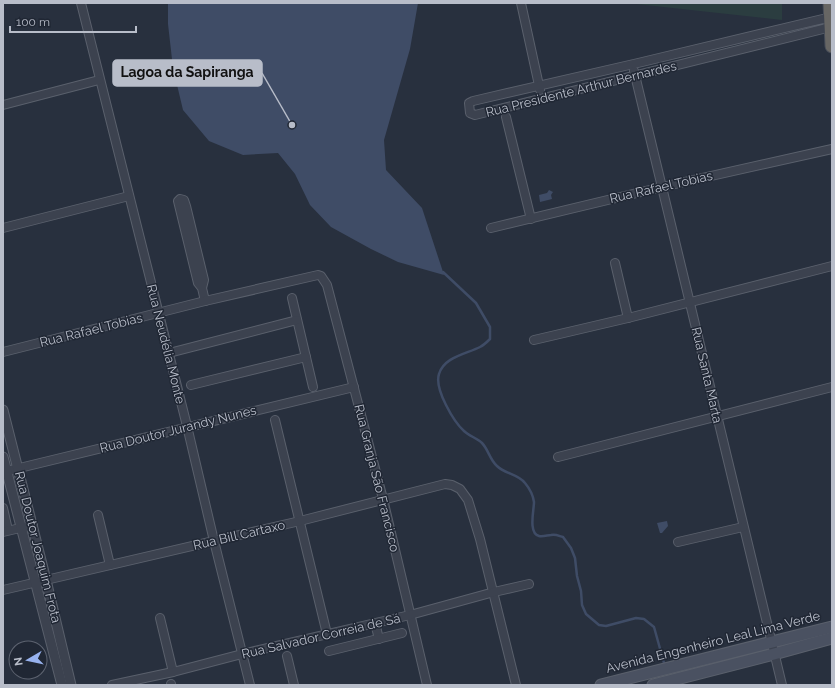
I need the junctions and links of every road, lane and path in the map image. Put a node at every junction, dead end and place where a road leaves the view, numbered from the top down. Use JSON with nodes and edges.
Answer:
{"nodes":[{"id":1,"x":81,"y":3,"type":"edge"},
{"id":2,"x":520,"y":3,"type":"edge"},
{"id":3,"x":830,"y":3,"type":"edge"},
{"id":4,"x":831,"y":22,"type":"edge"},
{"id":5,"x":720,"y":44,"type":"junction"},
{"id":6,"x":832,"y":46,"type":"edge"},
{"id":7,"x":723,"y":54,"type":"junction"},
{"id":8,"x":633,"y":64,"type":"junction"},
{"id":9,"x":636,"y":76,"type":"junction"},
{"id":10,"x":99,"y":80,"type":"junction"},
{"id":11,"x":539,"y":86,"type":"junction"},
{"id":12,"x":542,"y":98,"type":"junction"},
{"id":13,"x":3,"y":105,"type":"edge"},
{"id":14,"x":506,"y":117,"type":"dead end"},
{"id":15,"x":832,"y":149,"type":"edge"},
{"id":16,"x":662,"y":186,"type":"junction"},
{"id":17,"x":129,"y":196,"type":"junction"},
{"id":18,"x":531,"y":219,"type":"junction"},
{"id":19,"x":3,"y":228,"type":"edge"},
{"id":20,"x":491,"y":228,"type":"dead end"},
{"id":21,"x":614,"y":264,"type":"dead end"},
{"id":22,"x":832,"y":266,"type":"edge"},
{"id":23,"x":318,"y":275,"type":"joint"},
{"id":24,"x":202,"y":288,"type":"junction"},
{"id":25,"x":292,"y":298,"type":"dead end"},
{"id":26,"x":205,"y":301,"type":"junction"},
{"id":27,"x":690,"y":302,"type":"junction"},
{"id":28,"x":158,"y":312,"type":"junction"},
{"id":29,"x":628,"y":318,"type":"junction"},
{"id":30,"x":297,"y":320,"type":"junction"},
{"id":31,"x":534,"y":340,"type":"dead end"},
{"id":32,"x":3,"y":352,"type":"edge"},
{"id":33,"x":169,"y":354,"type":"junction"},
{"id":34,"x":306,"y":357,"type":"junction"},
{"id":35,"x":191,"y":386,"type":"dead end"},
{"id":36,"x":313,"y":387,"type":"dead end"},
{"id":37,"x":354,"y":387,"type":"junction"},
{"id":38,"x":832,"y":387,"type":"edge"},
{"id":39,"x":3,"y":410,"type":"edge"},
{"id":40,"x":717,"y":416,"type":"junction"},
{"id":41,"x":276,"y":420,"type":"dead end"},
{"id":42,"x":187,"y":426,"type":"junction"},
{"id":43,"x":3,"y":457,"type":"edge"},
{"id":44,"x":558,"y":457,"type":"dead end"},
{"id":45,"x":18,"y":468,"type":"junction"},
{"id":46,"x":5,"y":471,"type":"edge"},
{"id":47,"x":383,"y":499,"type":"junction"},
{"id":48,"x":3,"y":508,"type":"edge"},
{"id":49,"x":98,"y":515,"type":"dead end"},
{"id":50,"x":300,"y":521,"type":"junction"},
{"id":51,"x":33,"y":525,"type":"junction"},
{"id":52,"x":743,"y":527,"type":"junction"},
{"id":53,"x":22,"y":528,"type":"junction"},
{"id":54,"x":6,"y":531,"type":"edge"},
{"id":55,"x":214,"y":541,"type":"junction"},
{"id":56,"x":678,"y":542,"type":"dead end"},
{"id":57,"x":110,"y":565,"type":"junction"},
{"id":58,"x":46,"y":580,"type":"junction"},
{"id":59,"x":36,"y":582,"type":"junction"},
{"id":60,"x":528,"y":584,"type":"dead end"},
{"id":61,"x":3,"y":590,"type":"edge"},
{"id":62,"x":494,"y":592,"type":"junction"},
{"id":63,"x":410,"y":615,"type":"junction"},
{"id":64,"x":160,"y":618,"type":"dead end"},
{"id":65,"x":375,"y":623,"type":"junction"},
{"id":66,"x":832,"y":627,"type":"edge"},
{"id":67,"x":402,"y":633,"type":"dead end"},
{"id":68,"x":327,"y":634,"type":"junction"},
{"id":69,"x":832,"y":638,"type":"edge"},
{"id":70,"x":379,"y":639,"type":"junction"},
{"id":71,"x":770,"y":642,"type":"junction"},
{"id":72,"x":329,"y":651,"type":"dead end"},
{"id":73,"x":242,"y":654,"type":"junction"},
{"id":74,"x":774,"y":654,"type":"junction"},
{"id":75,"x":287,"y":656,"type":"dead end"},
{"id":76,"x":173,"y":672,"type":"junction"},
{"id":77,"x":62,"y":685,"type":"edge"},
{"id":78,"x":71,"y":685,"type":"edge"},
{"id":79,"x":112,"y":685,"type":"edge"},
{"id":80,"x":250,"y":685,"type":"edge"},
{"id":81,"x":294,"y":685,"type":"edge"},
{"id":82,"x":427,"y":685,"type":"edge"},
{"id":83,"x":516,"y":685,"type":"edge"},
{"id":84,"x":603,"y":685,"type":"edge"},
{"id":85,"x":653,"y":685,"type":"edge"},
{"id":86,"x":782,"y":685,"type":"edge"}],
"edges":[{"from":1,"to":10,"type":"street","name":"Rua Neudélia Monte"},
{"from":2,"to":11,"type":"street"},
{"from":3,"to":4,"type":"highway"},
{"from":4,"to":5,"type":"street","name":"Rua Presidente Arthur Bernardes"},
{"from":4,"to":6,"type":"highway"},
{"from":4,"to":7,"type":"street","name":"Rua Presidente Arthur Bernardes"},
{"from":5,"to":7,"type":"street"},
{"from":5,"to":8,"type":"street","name":"Rua Presidente Arthur Bernardes"},
{"from":7,"to":9,"type":"street","name":"Rua Presidente Arthur Bernardes"},
{"from":8,"to":9,"type":"street","name":"Rua Santa Marta"},
{"from":8,"to":11,"type":"street","name":"Rua Presidente Arthur Bernardes"},
{"from":9,"to":12,"type":"street","name":"Rua Presidente Arthur Bernardes"},
{"from":9,"to":16,"type":"street","name":"Rua Santa Marta"},
{"from":10,"to":13,"type":"street"},
{"from":10,"to":17,"type":"street","name":"Rua Neudélia Monte"},
{"from":11,"to":12,"type":"street"},
{"from":11,"to":12,"type":"street","name":"Rua Presidente Arthur Bernardes"},
{"from":14,"to":18,"type":"street"},
{"from":15,"to":16,"type":"street","name":"Rua Rafael Tobias"},
{"from":16,"to":18,"type":"street","name":"Rua Rafael Tobias"},
{"from":16,"to":27,"type":"street","name":"Rua Santa Marta"},
{"from":17,"to":19,"type":"street"},
{"from":17,"to":28,"type":"street","name":"Rua Neudélia Monte"},
{"from":18,"to":20,"type":"street","name":"Rua Rafael Tobias"},
{"from":21,"to":29,"type":"street"},
{"from":22,"to":27,"type":"street"},
{"from":23,"to":26,"type":"street","name":"Rua Rafael Tobias"},
{"from":23,"to":37,"type":"street","name":"Rua Granja São Francisco"},
{"from":24,"to":24,"type":"street"},
{"from":24,"to":26,"type":"street"},
{"from":25,"to":30,"type":"street"},
{"from":26,"to":28,"type":"street","name":"Rua Rafael Tobias"},
{"from":27,"to":29,"type":"street"},
{"from":27,"to":40,"type":"street","name":"Rua Santa Marta"},
{"from":28,"to":32,"type":"street","name":"Rua Rafael Tobias"},
{"from":28,"to":33,"type":"street","name":"Rua Neudélia Monte"},
{"from":29,"to":31,"type":"street"},
{"from":30,"to":33,"type":"street"},
{"from":30,"to":34,"type":"street"},
{"from":33,"to":42,"type":"street","name":"Rua Neudélia Monte"},
{"from":34,"to":35,"type":"street"},
{"from":34,"to":36,"type":"street"},
{"from":37,"to":42,"type":"street","name":"Rua Doutor Jurandy Nunes"},
{"from":37,"to":47,"type":"street","name":"Rua Granja São Francisco"},
{"from":38,"to":40,"type":"street"},
{"from":39,"to":45,"type":"street","name":"Rua Doutor Joaquim Frota"},
{"from":40,"to":44,"type":"street"},
{"from":40,"to":52,"type":"street","name":"Rua Santa Marta"},
{"from":41,"to":50,"type":"street"},
{"from":42,"to":45,"type":"street","name":"Rua Doutor Jurandy Nunes"},
{"from":42,"to":55,"type":"street","name":"Rua Neudélia Monte"},
{"from":43,"to":46,"type":"street","name":"Rua Doutor Joaquim Frota"},
{"from":45,"to":46,"type":"street","name":"Rua Doutor Jurandy Nunes"},
{"from":45,"to":51,"type":"street","name":"Rua Doutor Joaquim Frota"},
{"from":46,"to":53,"type":"street","name":"Rua Doutor Joaquim Frota"},
{"from":47,"to":50,"type":"street","name":"Rua Bill Cartaxo"},
{"from":47,"to":62,"type":"street","name":"Rua Bill Cartaxo"},
{"from":47,"to":63,"type":"street","name":"Rua Granja São Francisco"},
{"from":48,"to":54,"type":"street"},
{"from":49,"to":57,"type":"street"},
{"from":50,"to":55,"type":"street","name":"Rua Bill Cartaxo"},
{"from":50,"to":68,"type":"street"},
{"from":51,"to":53,"type":"street"},
{"from":51,"to":58,"type":"street","name":"Rua Doutor Joaquim Frota"},
{"from":52,"to":56,"type":"street"},
{"from":52,"to":71,"type":"street","name":"Rua Santa Marta"},
{"from":53,"to":54,"type":"street"},
{"from":53,"to":59,"type":"street","name":"Rua Doutor Joaquim Frota"},
{"from":55,"to":57,"type":"street","name":"Rua Bill Cartaxo"},
{"from":55,"to":73,"type":"street","name":"Rua Neudélia Monte"},
{"from":57,"to":58,"type":"street","name":"Rua Bill Cartaxo"},
{"from":58,"to":59,"type":"street","name":"Rua Bill Cartaxo"},
{"from":58,"to":78,"type":"street","name":"Rua Doutor Joaquim Frota"},
{"from":59,"to":61,"type":"street","name":"Rua Bill Cartaxo"},
{"from":59,"to":77,"type":"street","name":"Rua Doutor Joaquim Frota"},
{"from":60,"to":62,"type":"street","name":"Rua Salvador Correia de Sá"},
{"from":62,"to":63,"type":"street","name":"Rua Salvador Correia de Sá"},
{"from":62,"to":83,"type":"street"},
{"from":63,"to":65,"type":"street","name":"Rua Salvador Correia de Sá"},
{"from":63,"to":82,"type":"street","name":"Rua Granja São Francisco"},
{"from":64,"to":76,"type":"street"},
{"from":65,"to":68,"type":"street","name":"Rua Salvador Correia de Sá"},
{"from":65,"to":70,"type":"street"},
{"from":66,"to":71,"type":"main road","name":"Avenida Engenheiro Leal Lima Verde"},
{"from":67,"to":70,"type":"street"},
{"from":68,"to":73,"type":"street","name":"Rua Salvador Correia de Sá"},
{"from":69,"to":74,"type":"main road","name":"Avenida Engenheiro Leal Lima Verde"},
{"from":70,"to":72,"type":"street"},
{"from":71,"to":74,"type":"street","name":"Rua Santa Marta"},
{"from":71,"to":84,"type":"main road","name":"Avenida Engenheiro Leal Lima Verde"},
{"from":73,"to":76,"type":"street","name":"Rua Salvador Correia de Sá"},
{"from":73,"to":80,"type":"street","name":"Rua Neudélia Monte"},
{"from":74,"to":85,"type":"main road","name":"Avenida Engenheiro Leal Lima Verde"},
{"from":74,"to":86,"type":"street","name":"Rua Santa Marta"},
{"from":75,"to":81,"type":"street"},
{"from":76,"to":79,"type":"street","name":"Rua Salvador Correia de Sá"}]}
